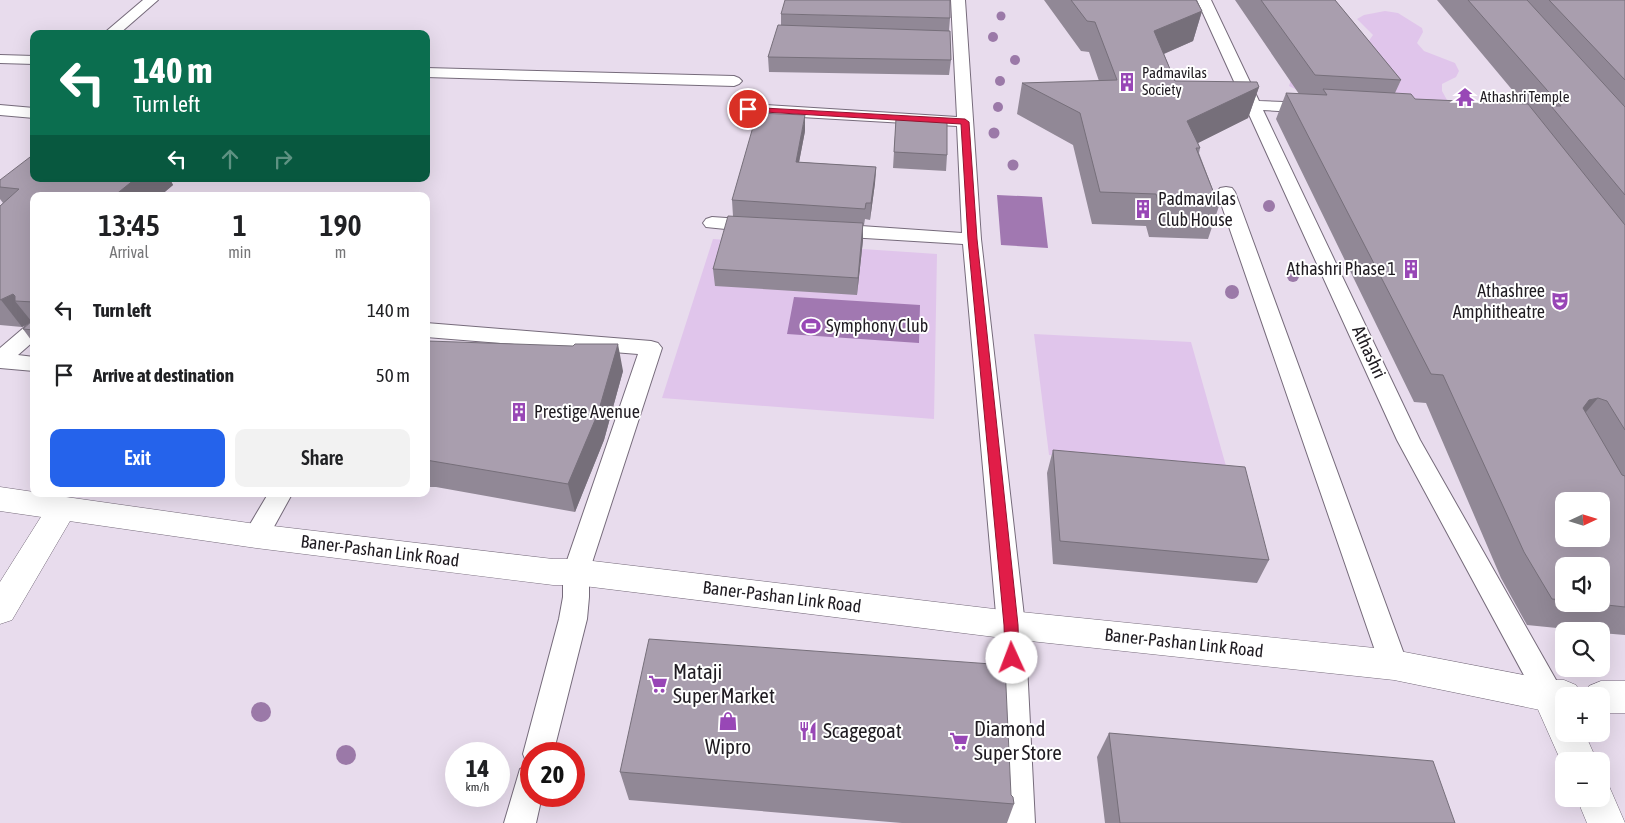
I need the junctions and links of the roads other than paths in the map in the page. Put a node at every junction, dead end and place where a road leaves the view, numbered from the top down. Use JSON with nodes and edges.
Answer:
{"nodes":[{"id":1,"x":151,"y":0,"type":"edge"},
{"id":2,"x":958,"y":0,"type":"edge"},
{"id":3,"x":1204,"y":0,"type":"edge"},
{"id":4,"x":115,"y":30,"type":"edge"},
{"id":5,"x":0,"y":59,"type":"edge"},
{"id":6,"x":30,"y":60,"type":"edge"},
{"id":7,"x":430,"y":72,"type":"edge"},
{"id":8,"x":734,"y":81,"type":"dead end"},
{"id":9,"x":1253,"y":105,"type":"junction"},
{"id":10,"x":748,"y":109,"type":"dead end"},
{"id":11,"x":1331,"y":109,"type":"edge"},
{"id":12,"x":0,"y":110,"type":"edge"},
{"id":13,"x":30,"y":112,"type":"edge"},
{"id":14,"x":965,"y":122,"type":"junction"},
{"id":15,"x":1226,"y":192,"type":"dead end"},
{"id":16,"x":712,"y":223,"type":"dead end"},
{"id":17,"x":770,"y":226,"type":"edge"},
{"id":18,"x":818,"y":230,"type":"edge"},
{"id":19,"x":972,"y":239,"type":"junction"},
{"id":20,"x":430,"y":330,"type":"edge"},
{"id":21,"x":30,"y":334,"type":"edge"},
{"id":22,"x":0,"y":360,"type":"edge"},
{"id":23,"x":30,"y":364,"type":"edge"},
{"id":24,"x":278,"y":497,"type":"edge"},
{"id":25,"x":0,"y":499,"type":"edge"},
{"id":26,"x":62,"y":509,"type":"junction"},
{"id":27,"x":256,"y":536,"type":"junction"},
{"id":28,"x":576,"y":572,"type":"junction"},
{"id":29,"x":0,"y":610,"type":"edge"},
{"id":30,"x":1011,"y":625,"type":"junction"},
{"id":31,"x":1394,"y":665,"type":"junction"},
{"id":32,"x":1555,"y":693,"type":"edge"},
{"id":33,"x":1555,"y":696,"type":"edge"},
{"id":34,"x":1610,"y":697,"type":"edge"},
{"id":35,"x":1625,"y":697,"type":"edge"},
{"id":36,"x":541,"y":742,"type":"edge"},
{"id":37,"x":524,"y":807,"type":"edge"},
{"id":38,"x":1600,"y":807,"type":"edge"},
{"id":39,"x":520,"y":823,"type":"edge"},
{"id":40,"x":1018,"y":823,"type":"edge"},
{"id":41,"x":1607,"y":823,"type":"edge"}],
"edges":[{"from":1,"to":4,"type":"lane"},
{"from":2,"to":14,"type":"lane"},
{"from":3,"to":9,"type":"lane","name":"Athashri"},
{"from":5,"to":6,"type":"lane"},
{"from":7,"to":8,"type":"lane"},
{"from":9,"to":11,"type":"lane"},
{"from":9,"to":32,"type":"lane","name":"Athashri"},
{"from":10,"to":14,"type":"lane"},
{"from":12,"to":13,"type":"lane"},
{"from":14,"to":19,"type":"lane"},
{"from":15,"to":31,"type":"lane"},
{"from":16,"to":17,"type":"lane"},
{"from":18,"to":19,"type":"lane"},
{"from":19,"to":30,"type":"lane"},
{"from":20,"to":28,"type":"lane"},
{"from":21,"to":22,"type":"lane"},
{"from":22,"to":23,"type":"lane"},
{"from":24,"to":27,"type":"lane"},
{"from":25,"to":26,"type":"street","name":"Baner-Pashan Link Road"},
{"from":26,"to":27,"type":"street","name":"Baner-Pashan Link Road"},
{"from":26,"to":29,"type":"street"},
{"from":27,"to":28,"type":"street","name":"Baner-Pashan Link Road"},
{"from":28,"to":30,"type":"street","name":"Baner-Pashan Link Road"},
{"from":28,"to":36,"type":"lane"},
{"from":30,"to":31,"type":"street","name":"Baner-Pashan Link Road"},
{"from":30,"to":40,"type":"lane"},
{"from":31,"to":33,"type":"street","name":"Baner-Pashan Link Road"},
{"from":34,"to":35,"type":"street"},
{"from":37,"to":39,"type":"lane"},
{"from":38,"to":41,"type":"street"}]}
